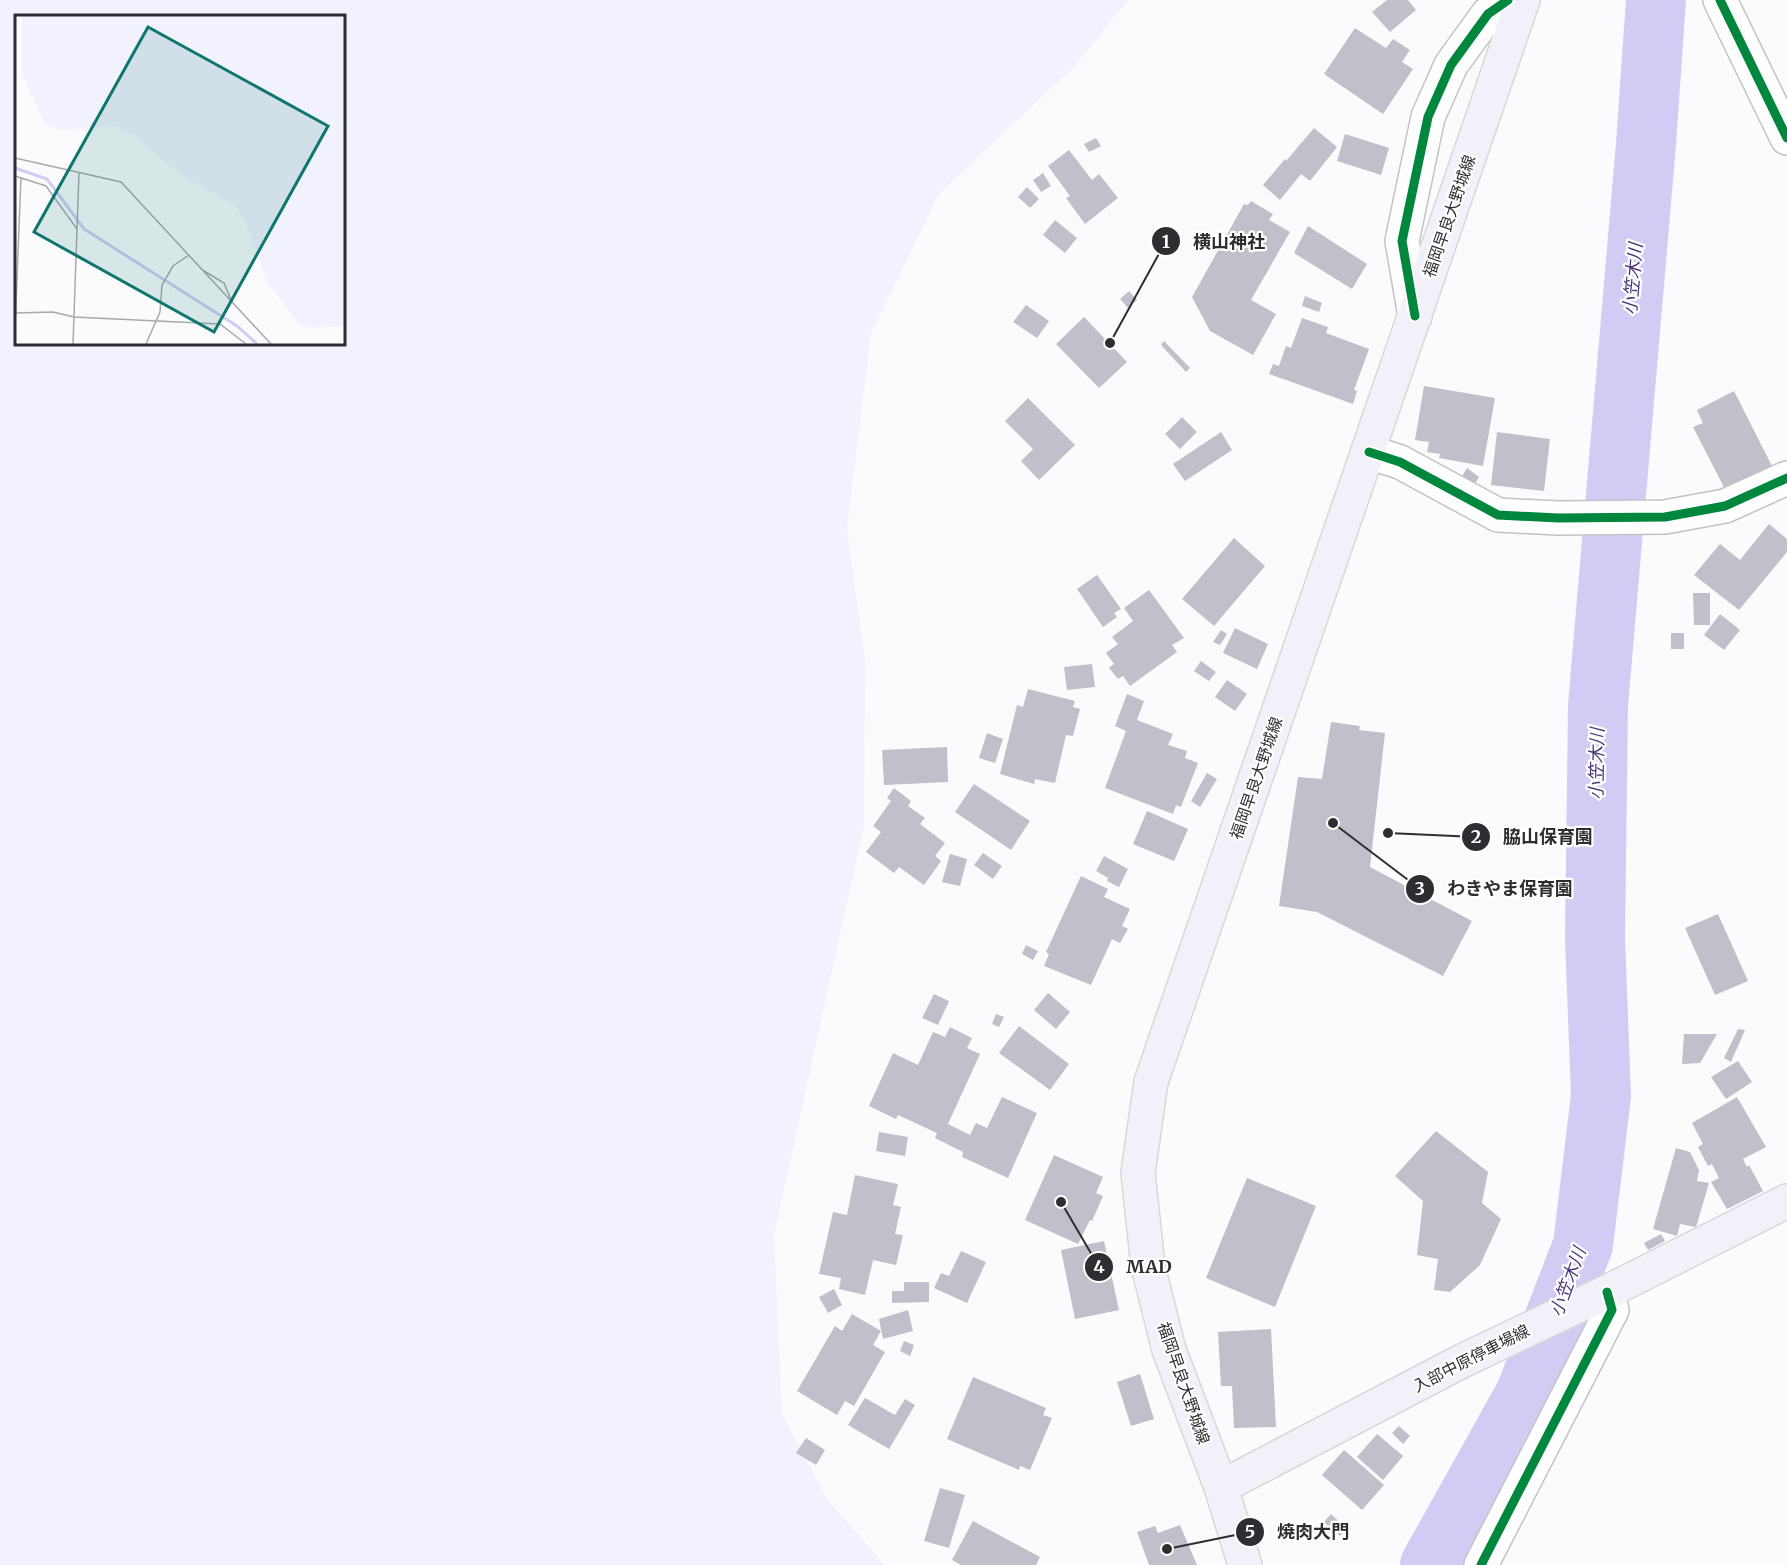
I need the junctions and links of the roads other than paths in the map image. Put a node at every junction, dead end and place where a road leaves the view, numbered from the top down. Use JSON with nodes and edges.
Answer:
{"nodes":[{"id":1,"x":1508,"y":0,"type":"edge"},
{"id":2,"x":1523,"y":0,"type":"edge"},
{"id":3,"x":1720,"y":0,"type":"edge"},
{"id":4,"x":1787,"y":138,"type":"edge"},
{"id":5,"x":1415,"y":316,"type":"junction"},
{"id":6,"x":1369,"y":452,"type":"junction"},
{"id":7,"x":1787,"y":478,"type":"edge"},
{"id":8,"x":1787,"y":1201,"type":"edge"},
{"id":9,"x":1602,"y":1294,"type":"junction"},
{"id":10,"x":1221,"y":1487,"type":"junction"},
{"id":11,"x":1245,"y":1565,"type":"edge"},
{"id":12,"x":1481,"y":1565,"type":"edge"}],
"edges":[{"from":1,"to":5,"type":"street"},
{"from":2,"to":5,"type":"main road","name":"福岡早良大野城線"},
{"from":3,"to":4,"type":"street"},
{"from":5,"to":6,"type":"main road","name":"福岡早良大野城線"},
{"from":6,"to":7,"type":"street"},
{"from":6,"to":10,"type":"main road","name":"福岡早良大野城線"},
{"from":8,"to":9,"type":"main road","name":"入部中原停車場線"},
{"from":9,"to":10,"type":"main road","name":"入部中原停車場線"},
{"from":9,"to":12,"type":"street"},
{"from":10,"to":11,"type":"main road","name":"福岡早良大野城線"}]}
